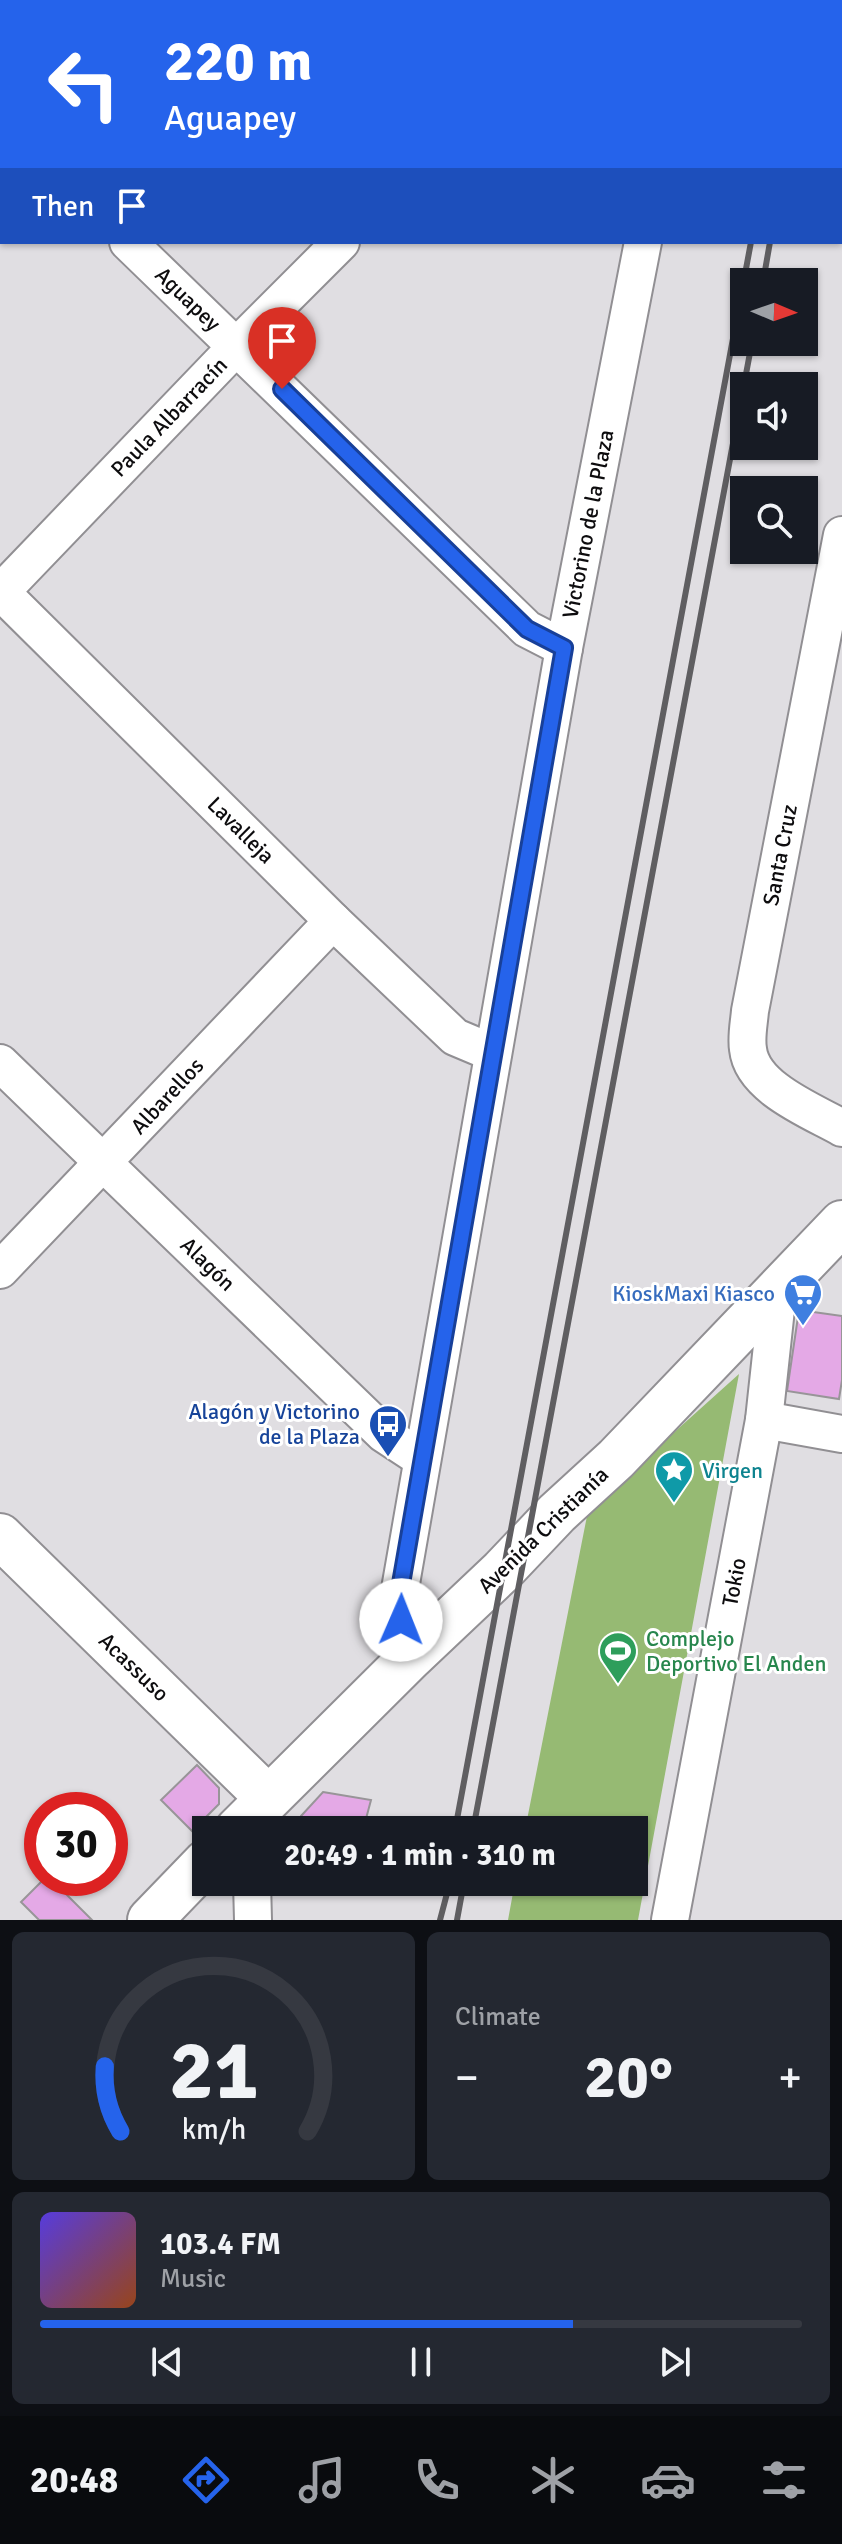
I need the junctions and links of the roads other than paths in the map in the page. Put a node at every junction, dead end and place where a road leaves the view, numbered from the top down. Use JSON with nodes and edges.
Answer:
{"nodes":[{"id":1,"x":130,"y":244,"type":"edge"},
{"id":2,"x":339,"y":244,"type":"edge"},
{"id":3,"x":643,"y":244,"type":"edge"},
{"id":4,"x":237,"y":346,"type":"junction"},
{"id":5,"x":842,"y":535,"type":"edge"},
{"id":6,"x":0,"y":592,"type":"edge"},
{"id":7,"x":564,"y":648,"type":"junction"},
{"id":8,"x":333,"y":921,"type":"junction"},
{"id":9,"x":493,"y":1053,"type":"junction"},
{"id":10,"x":0,"y":1063,"type":"edge"},
{"id":11,"x":842,"y":1128,"type":"edge"},
{"id":12,"x":104,"y":1163,"type":"junction"},
{"id":13,"x":842,"y":1223,"type":"edge"},
{"id":14,"x":0,"y":1270,"type":"edge"},
{"id":15,"x":778,"y":1290,"type":"junction"},
{"id":16,"x":764,"y":1420,"type":"junction"},
{"id":17,"x":842,"y":1434,"type":"edge"},
{"id":18,"x":422,"y":1459,"type":"junction"},
{"id":19,"x":0,"y":1536,"type":"edge"},
{"id":20,"x":411,"y":1657,"type":"junction"},
{"id":21,"x":268,"y":1798,"type":"junction"},
{"id":22,"x":251,"y":1816,"type":"edge"},
{"id":23,"x":192,"y":1876,"type":"edge"},
{"id":24,"x":252,"y":1896,"type":"edge"},
{"id":25,"x":150,"y":1920,"type":"edge"},
{"id":26,"x":253,"y":1920,"type":"edge"},
{"id":27,"x":670,"y":1920,"type":"edge"}],
"edges":[{"from":1,"to":4,"type":"street","name":"Aguapey"},
{"from":2,"to":4,"type":"street","name":"Paula Albarracín"},
{"from":3,"to":7,"type":"street","name":"Victorino de la Plaza"},
{"from":4,"to":6,"type":"street","name":"Paula Albarracín"},
{"from":4,"to":7,"type":"street","name":"Aguapey"},
{"from":5,"to":11,"type":"street","name":"Santa Cruz"},
{"from":6,"to":8,"type":"street","name":"Lavalleja"},
{"from":7,"to":9,"type":"street","name":"Victorino de la Plaza"},
{"from":8,"to":9,"type":"street","name":"Lavalleja"},
{"from":8,"to":12,"type":"street","name":"Albarellos"},
{"from":9,"to":18,"type":"street","name":"Victorino de la Plaza"},
{"from":10,"to":12,"type":"street","name":"Alagón"},
{"from":12,"to":14,"type":"street","name":"Albarellos"},
{"from":12,"to":18,"type":"street","name":"Alagón"},
{"from":13,"to":15,"type":"main road","name":"Avenida Cristianía"},
{"from":15,"to":16,"type":"street","name":"Tokio"},
{"from":15,"to":20,"type":"main road","name":"Avenida Cristianía"},
{"from":16,"to":17,"type":"street"},
{"from":16,"to":27,"type":"street","name":"Tokio"},
{"from":18,"to":20,"type":"street","name":"Victorino de la Plaza"},
{"from":19,"to":21,"type":"main road","name":"Acassuso"},
{"from":20,"to":21,"type":"main road","name":"Avenida Cristianía"},
{"from":21,"to":22,"type":"main road","name":"Avenida Cristianía"},
{"from":23,"to":25,"type":"main road"},
{"from":24,"to":26,"type":"street"}]}
